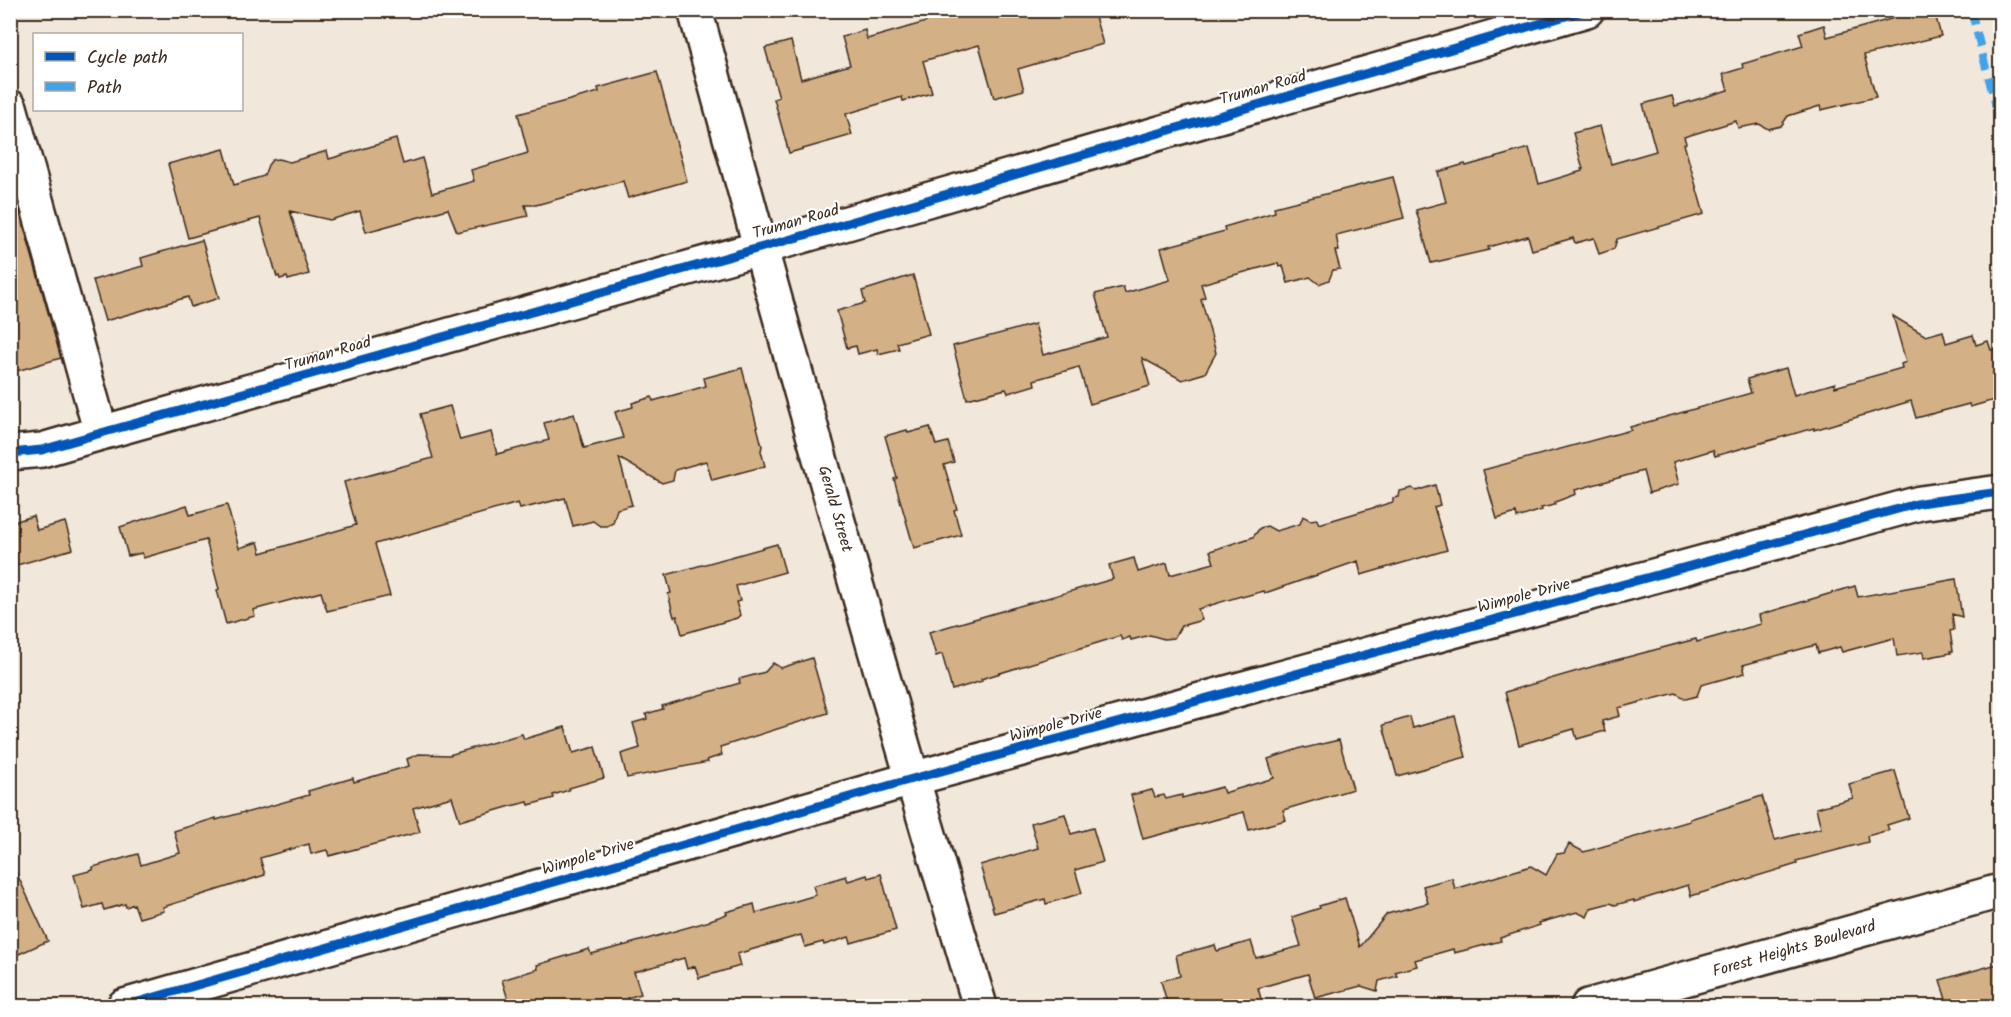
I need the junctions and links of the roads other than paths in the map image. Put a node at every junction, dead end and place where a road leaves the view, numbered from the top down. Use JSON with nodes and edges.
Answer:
{"nodes":[{"id":1,"x":695,"y":10,"type":"edge"},
{"id":2,"x":1587,"y":10,"type":"edge"},
{"id":3,"x":10,"y":107,"type":"edge"},
{"id":4,"x":760,"y":248,"type":"junction"},
{"id":5,"x":101,"y":433,"type":"junction"},
{"id":6,"x":10,"y":453,"type":"edge"},
{"id":7,"x":2001,"y":492,"type":"edge"},
{"id":8,"x":912,"y":780,"type":"junction"},
{"id":9,"x":2001,"y":891,"type":"edge"},
{"id":10,"x":124,"y":1006,"type":"edge"},
{"id":11,"x":980,"y":1006,"type":"edge"},
{"id":12,"x":1588,"y":1006,"type":"edge"}],
"edges":[{"from":1,"to":4,"type":"street","name":"Gerald Street"},
{"from":2,"to":4,"type":"street","name":"Truman Road"},
{"from":3,"to":5,"type":"street"},
{"from":4,"to":5,"type":"street","name":"Truman Road"},
{"from":4,"to":8,"type":"street","name":"Gerald Street"},
{"from":5,"to":6,"type":"street","name":"Truman Road"},
{"from":7,"to":8,"type":"street","name":"Wimpole Drive"},
{"from":8,"to":10,"type":"street","name":"Wimpole Drive"},
{"from":8,"to":11,"type":"street","name":"Gerald Street"},
{"from":9,"to":12,"type":"street","name":"Forest Heights Boulevard"}]}
